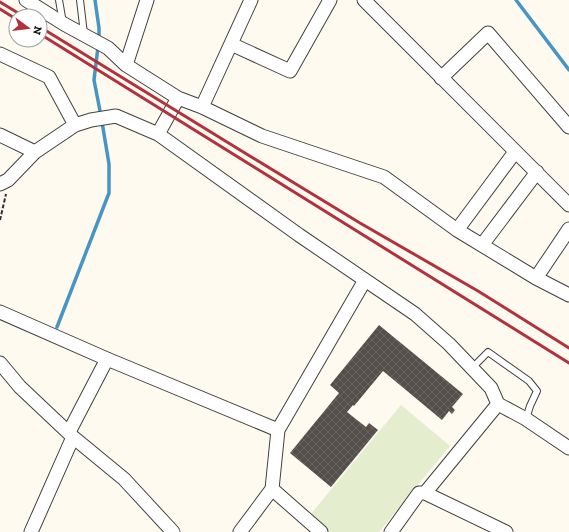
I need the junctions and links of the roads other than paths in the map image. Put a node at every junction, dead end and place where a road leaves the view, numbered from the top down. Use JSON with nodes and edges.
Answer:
{"nodes":[{"id":1,"x":26,"y":0,"type":"edge"},
{"id":2,"x":59,"y":0,"type":"edge"},
{"id":3,"x":80,"y":0,"type":"edge"},
{"id":4,"x":146,"y":0,"type":"edge"},
{"id":5,"x":252,"y":0,"type":"edge"},
{"id":6,"x":330,"y":0,"type":"edge"},
{"id":7,"x":364,"y":0,"type":"edge"},
{"id":8,"x":64,"y":24,"type":"junction"},
{"id":9,"x":84,"y":34,"type":"junction"},
{"id":10,"x":231,"y":44,"type":"junction"},
{"id":11,"x":0,"y":54,"type":"edge"},
{"id":12,"x":126,"y":64,"type":"junction"},
{"id":13,"x":442,"y":78,"type":"junction"},
{"id":14,"x":178,"y":98,"type":"junction"},
{"id":15,"x":202,"y":107,"type":"junction"},
{"id":16,"x":75,"y":124,"type":"junction"},
{"id":17,"x":569,"y":127,"type":"edge"},
{"id":18,"x":0,"y":134,"type":"edge"},
{"id":19,"x":158,"y":134,"type":"junction"},
{"id":20,"x":35,"y":152,"type":"junction"},
{"id":21,"x":515,"y":152,"type":"junction"},
{"id":22,"x":537,"y":172,"type":"junction"},
{"id":23,"x":4,"y":182,"type":"edge"},
{"id":24,"x":569,"y":205,"type":"edge"},
{"id":25,"x":569,"y":229,"type":"edge"},
{"id":26,"x":457,"y":230,"type":"junction"},
{"id":27,"x":482,"y":245,"type":"junction"},
{"id":28,"x":536,"y":278,"type":"junction"},
{"id":29,"x":365,"y":280,"type":"junction"},
{"id":30,"x":569,"y":295,"type":"edge"},
{"id":31,"x":0,"y":312,"type":"edge"},
{"id":32,"x":107,"y":359,"type":"junction"},
{"id":33,"x":0,"y":363,"type":"edge"},
{"id":34,"x":472,"y":368,"type":"junction"},
{"id":35,"x":498,"y":404,"type":"junction"},
{"id":36,"x":526,"y":419,"type":"junction"},
{"id":37,"x":278,"y":430,"type":"junction"},
{"id":38,"x":71,"y":434,"type":"junction"},
{"id":39,"x":569,"y":448,"type":"edge"},
{"id":40,"x":272,"y":488,"type":"junction"},
{"id":41,"x":425,"y":493,"type":"junction"},
{"id":42,"x":31,"y":532,"type":"edge"},
{"id":43,"x":174,"y":532,"type":"edge"},
{"id":44,"x":240,"y":532,"type":"edge"},
{"id":45,"x":321,"y":532,"type":"edge"},
{"id":46,"x":391,"y":532,"type":"edge"},
{"id":47,"x":506,"y":532,"type":"edge"}],
"edges":[{"from":1,"to":8,"type":"street"},
{"from":2,"to":8,"type":"lane"},
{"from":3,"to":9,"type":"lane"},
{"from":4,"to":12,"type":"street"},
{"from":5,"to":10,"type":"street"},
{"from":6,"to":10,"type":"street"},
{"from":7,"to":13,"type":"street"},
{"from":8,"to":9,"type":"street"},
{"from":9,"to":12,"type":"street"},
{"from":10,"to":15,"type":"street"},
{"from":11,"to":16,"type":"street"},
{"from":12,"to":14,"type":"street"},
{"from":13,"to":17,"type":"street"},
{"from":13,"to":21,"type":"street"},
{"from":14,"to":15,"type":"street"},
{"from":14,"to":19,"type":"street"},
{"from":15,"to":26,"type":"street"},
{"from":16,"to":19,"type":"street"},
{"from":16,"to":20,"type":"street"},
{"from":18,"to":20,"type":"street"},
{"from":19,"to":29,"type":"street"},
{"from":20,"to":23,"type":"street"},
{"from":21,"to":22,"type":"street"},
{"from":21,"to":26,"type":"street"},
{"from":22,"to":24,"type":"street"},
{"from":22,"to":27,"type":"street"},
{"from":25,"to":28,"type":"street"},
{"from":26,"to":27,"type":"street"},
{"from":27,"to":28,"type":"street"},
{"from":28,"to":30,"type":"street"},
{"from":29,"to":34,"type":"street"},
{"from":29,"to":37,"type":"street"},
{"from":31,"to":32,"type":"street"},
{"from":32,"to":37,"type":"street"},
{"from":32,"to":38,"type":"street"},
{"from":33,"to":38,"type":"street"},
{"from":34,"to":35,"type":"street"},
{"from":34,"to":36,"type":"lane"},
{"from":35,"to":36,"type":"street"},
{"from":35,"to":41,"type":"street"},
{"from":36,"to":39,"type":"street"},
{"from":37,"to":40,"type":"street"},
{"from":38,"to":42,"type":"street"},
{"from":38,"to":43,"type":"street"},
{"from":40,"to":44,"type":"street"},
{"from":40,"to":45,"type":"street"},
{"from":41,"to":46,"type":"street"},
{"from":41,"to":47,"type":"street"}]}
